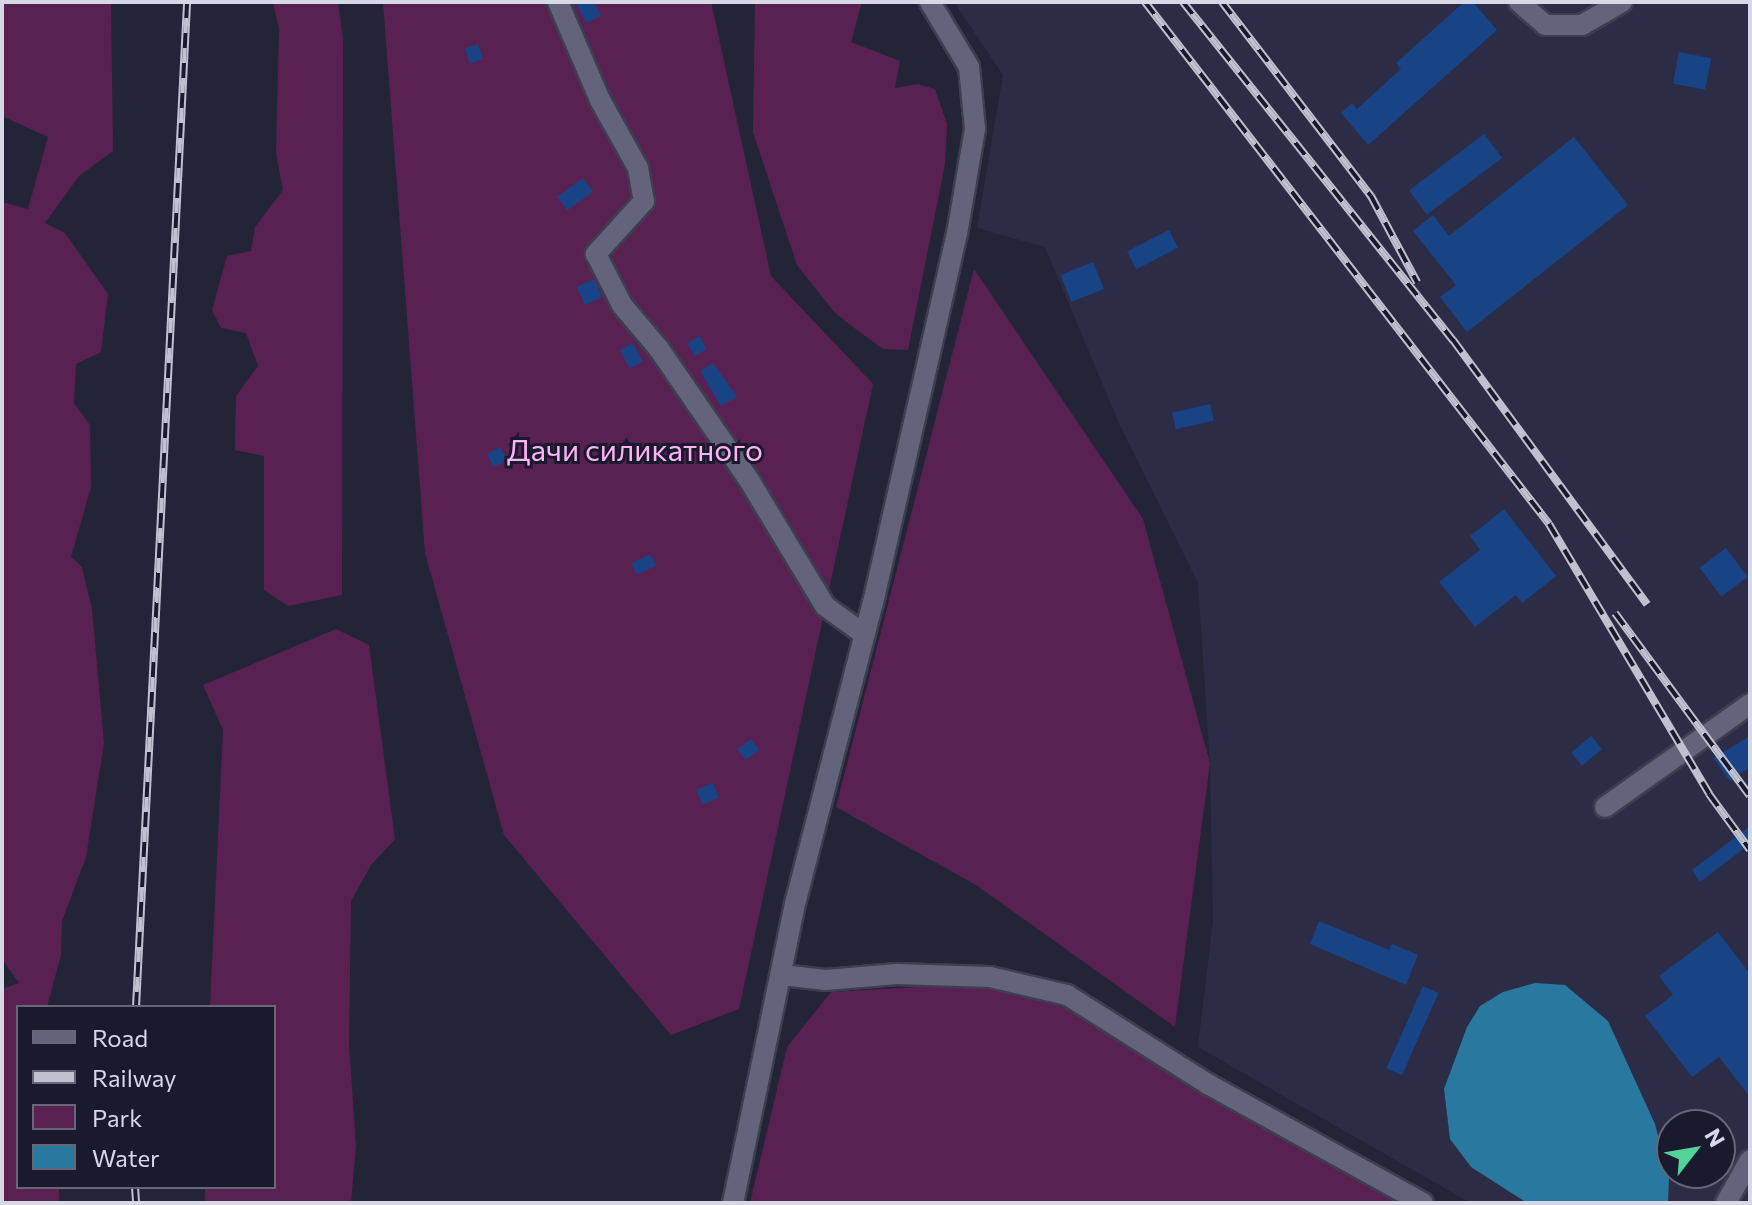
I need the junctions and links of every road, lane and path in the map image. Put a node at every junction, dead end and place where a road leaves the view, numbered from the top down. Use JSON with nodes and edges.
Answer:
{"nodes":[{"id":1,"x":558,"y":2,"type":"edge"},
{"id":2,"x":930,"y":2,"type":"edge"},
{"id":3,"x":1519,"y":2,"type":"edge"},
{"id":4,"x":1622,"y":2,"type":"edge"},
{"id":5,"x":865,"y":635,"type":"junction"},
{"id":6,"x":1750,"y":704,"type":"edge"},
{"id":7,"x":1605,"y":807,"type":"dead end"},
{"id":8,"x":782,"y":975,"type":"junction"},
{"id":9,"x":1750,"y":1160,"type":"edge"},
{"id":10,"x":733,"y":1203,"type":"edge"},
{"id":11,"x":1423,"y":1203,"type":"edge"},
{"id":12,"x":1726,"y":1203,"type":"edge"}],
"edges":[{"from":1,"to":5,"type":"street"},
{"from":2,"to":5,"type":"street"},
{"from":3,"to":4,"type":"street"},
{"from":5,"to":8,"type":"street"},
{"from":6,"to":7,"type":"street"},
{"from":8,"to":10,"type":"street"},
{"from":8,"to":11,"type":"street"},
{"from":9,"to":12,"type":"street"}]}
